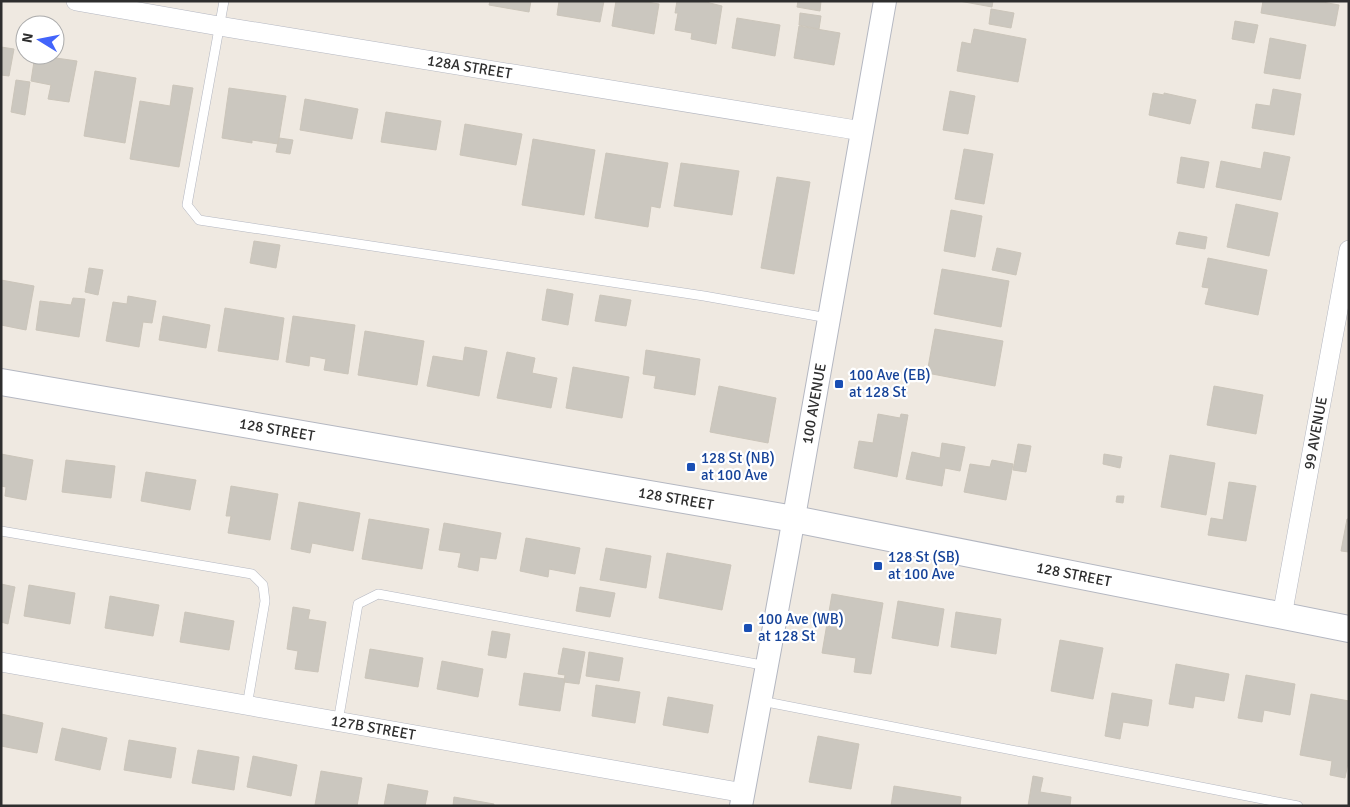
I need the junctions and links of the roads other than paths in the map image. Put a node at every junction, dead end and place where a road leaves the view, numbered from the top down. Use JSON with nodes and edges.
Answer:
{"nodes":[{"id":1,"x":76,"y":1,"type":"edge"},
{"id":2,"x":224,"y":1,"type":"edge"},
{"id":3,"x":885,"y":1,"type":"edge"},
{"id":4,"x":219,"y":26,"type":"junction"},
{"id":5,"x":862,"y":132,"type":"junction"},
{"id":6,"x":1349,"y":250,"type":"edge"},
{"id":7,"x":828,"y":318,"type":"junction"},
{"id":8,"x":1341,"y":332,"type":"edge"},
{"id":9,"x":1,"y":382,"type":"edge"},
{"id":10,"x":794,"y":519,"type":"junction"},
{"id":11,"x":1,"y":531,"type":"edge"},
{"id":12,"x":1282,"y":616,"type":"junction"},
{"id":13,"x":1349,"y":629,"type":"edge"},
{"id":14,"x":1,"y":662,"type":"edge"},
{"id":15,"x":767,"y":666,"type":"junction"},
{"id":16,"x":761,"y":701,"type":"junction"},
{"id":17,"x":247,"y":706,"type":"junction"},
{"id":18,"x":338,"y":722,"type":"junction"},
{"id":19,"x":742,"y":799,"type":"edge"},
{"id":20,"x":1298,"y":806,"type":"edge"}],
"edges":[{"from":1,"to":4,"type":"street","name":"128A STREET"},
{"from":2,"to":4,"type":"lane"},
{"from":3,"to":5,"type":"street","name":"100 AVENUE"},
{"from":4,"to":5,"type":"street","name":"128A STREET"},
{"from":4,"to":7,"type":"lane"},
{"from":5,"to":7,"type":"street","name":"100 AVENUE"},
{"from":6,"to":8,"type":"street","name":"99 AVENUE"},
{"from":7,"to":10,"type":"street","name":"100 AVENUE"},
{"from":8,"to":12,"type":"street","name":"99 AVENUE"},
{"from":9,"to":10,"type":"main road","name":"128 STREET"},
{"from":10,"to":12,"type":"main road","name":"128 STREET"},
{"from":10,"to":15,"type":"street","name":"100 AVENUE"},
{"from":11,"to":17,"type":"lane"},
{"from":12,"to":13,"type":"main road","name":"128 STREET"},
{"from":14,"to":17,"type":"street","name":"127B STREET"},
{"from":15,"to":16,"type":"street","name":"100 AVENUE"},
{"from":15,"to":18,"type":"lane"},
{"from":16,"to":19,"type":"street","name":"100 AVENUE"},
{"from":16,"to":20,"type":"lane"},
{"from":17,"to":18,"type":"street","name":"127B STREET"},
{"from":18,"to":19,"type":"street","name":"127B STREET"}]}
